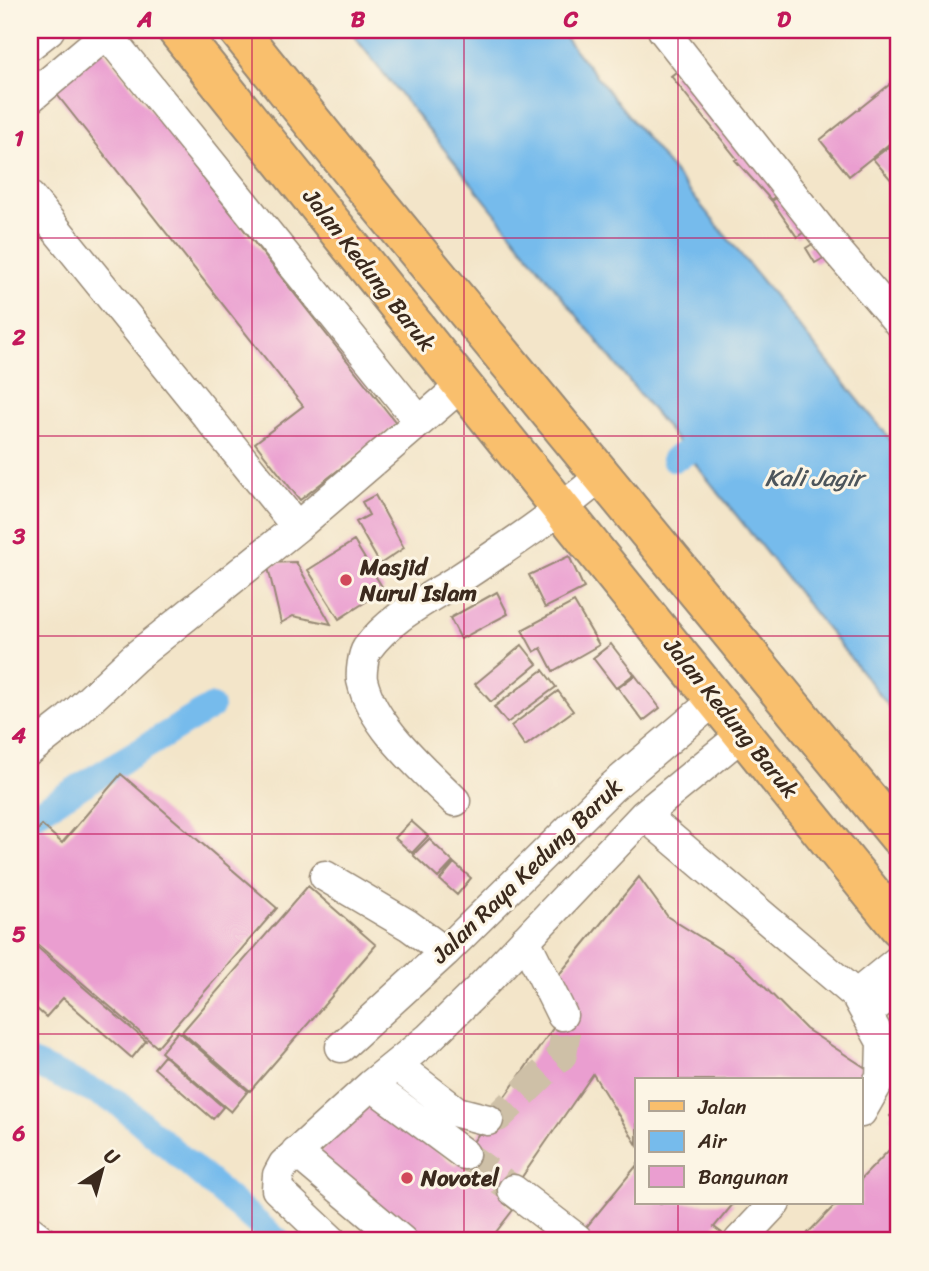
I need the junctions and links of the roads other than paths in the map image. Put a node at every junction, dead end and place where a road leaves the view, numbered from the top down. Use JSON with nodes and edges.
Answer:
{"nodes":[{"id":1,"x":49,"y":30,"type":"edge"},
{"id":2,"x":177,"y":30,"type":"edge"},
{"id":3,"x":238,"y":30,"type":"edge"},
{"id":4,"x":663,"y":30,"type":"edge"},
{"id":5,"x":108,"y":32,"type":"edge"},
{"id":6,"x":30,"y":45,"type":"edge"},
{"id":7,"x":30,"y":98,"type":"edge"},
{"id":8,"x":30,"y":198,"type":"edge"},
{"id":9,"x":380,"y":206,"type":"junction"},
{"id":10,"x":342,"y":235,"type":"junction"},
{"id":11,"x":894,"y":302,"type":"edge"},
{"id":12,"x":461,"y":386,"type":"junction"},
{"id":13,"x":419,"y":421,"type":"junction"},
{"id":14,"x":601,"y":476,"type":"junction"},
{"id":15,"x":563,"y":509,"type":"junction"},
{"id":16,"x":297,"y":527,"type":"junction"},
{"id":17,"x":716,"y":699,"type":"junction"},
{"id":18,"x":743,"y":734,"type":"junction"},
{"id":19,"x":30,"y":750,"type":"edge"},
{"id":20,"x":455,"y":801,"type":"dead end"},
{"id":21,"x":643,"y":815,"type":"junction"},
{"id":22,"x":899,"y":837,"type":"edge"},
{"id":23,"x":325,"y":876,"type":"dead end"},
{"id":24,"x":899,"y":927,"type":"edge"},
{"id":25,"x":526,"y":940,"type":"junction"},
{"id":26,"x":445,"y":952,"type":"junction"},
{"id":27,"x":899,"y":960,"type":"edge"},
{"id":28,"x":899,"y":989,"type":"edge"},
{"id":29,"x":861,"y":1003,"type":"junction"},
{"id":30,"x":562,"y":1015,"type":"tunnel mouth"},
{"id":31,"x":341,"y":1047,"type":"dead end"},
{"id":32,"x":396,"y":1065,"type":"junction"},
{"id":33,"x":371,"y":1085,"type":"junction"},
{"id":34,"x":862,"y":1110,"type":"edge"},
{"id":35,"x":488,"y":1120,"type":"dead end"},
{"id":36,"x":296,"y":1152,"type":"junction"},
{"id":37,"x":464,"y":1154,"type":"tunnel mouth"},
{"id":38,"x":513,"y":1190,"type":"tunnel mouth"},
{"id":39,"x":774,"y":1204,"type":"edge"},
{"id":40,"x":30,"y":1231,"type":"edge"},
{"id":41,"x":577,"y":1239,"type":"dead end"},
{"id":42,"x":43,"y":1241,"type":"edge"},
{"id":43,"x":332,"y":1241,"type":"edge"},
{"id":44,"x":402,"y":1241,"type":"edge"},
{"id":45,"x":739,"y":1241,"type":"edge"}],
"edges":[{"from":1,"to":6,"type":"street"},
{"from":2,"to":10,"type":"main road","name":"Jalan Kedung Baruk"},
{"from":3,"to":9,"type":"main road","name":"Jalan Kedung Baruk"},
{"from":4,"to":11,"type":"street"},
{"from":5,"to":7,"type":"street"},
{"from":5,"to":13,"type":"street"},
{"from":8,"to":16,"type":"street"},
{"from":9,"to":10,"type":"main road"},
{"from":9,"to":14,"type":"main road","name":"Jalan Kedung Baruk"},
{"from":10,"to":12,"type":"main road","name":"Jalan Kedung Baruk"},
{"from":12,"to":13,"type":"street"},
{"from":12,"to":15,"type":"main road","name":"Jalan Kedung Baruk"},
{"from":13,"to":16,"type":"street"},
{"from":14,"to":15,"type":"street"},
{"from":14,"to":22,"type":"main road","name":"Jalan Kedung Baruk"},
{"from":15,"to":17,"type":"main road","name":"Jalan Kedung Baruk"},
{"from":15,"to":20,"type":"street"},
{"from":16,"to":19,"type":"street"},
{"from":17,"to":18,"type":"main road","name":"Jalan Kedung Baruk"},
{"from":17,"to":26,"type":"street","name":"Jalan Raya Kedung Baruk"},
{"from":18,"to":21,"type":"street"},
{"from":18,"to":24,"type":"main road","name":"Jalan Kedung Baruk"},
{"from":21,"to":25,"type":"street"},
{"from":21,"to":29,"type":"street"},
{"from":23,"to":26,"type":"street"},
{"from":25,"to":30,"type":"street"},
{"from":25,"to":32,"type":"street"},
{"from":26,"to":31,"type":"street","name":"Jalan Raya Kedung Baruk"},
{"from":27,"to":29,"type":"street"},
{"from":28,"to":29,"type":"street"},
{"from":29,"to":34,"type":"street"},
{"from":32,"to":33,"type":"street"},
{"from":32,"to":35,"type":"street"},
{"from":33,"to":36,"type":"street"},
{"from":33,"to":37,"type":"street"},
{"from":36,"to":43,"type":"street"},
{"from":36,"to":44,"type":"street"},
{"from":38,"to":41,"type":"street"},
{"from":39,"to":45,"type":"street"},
{"from":40,"to":42,"type":"street"}]}
